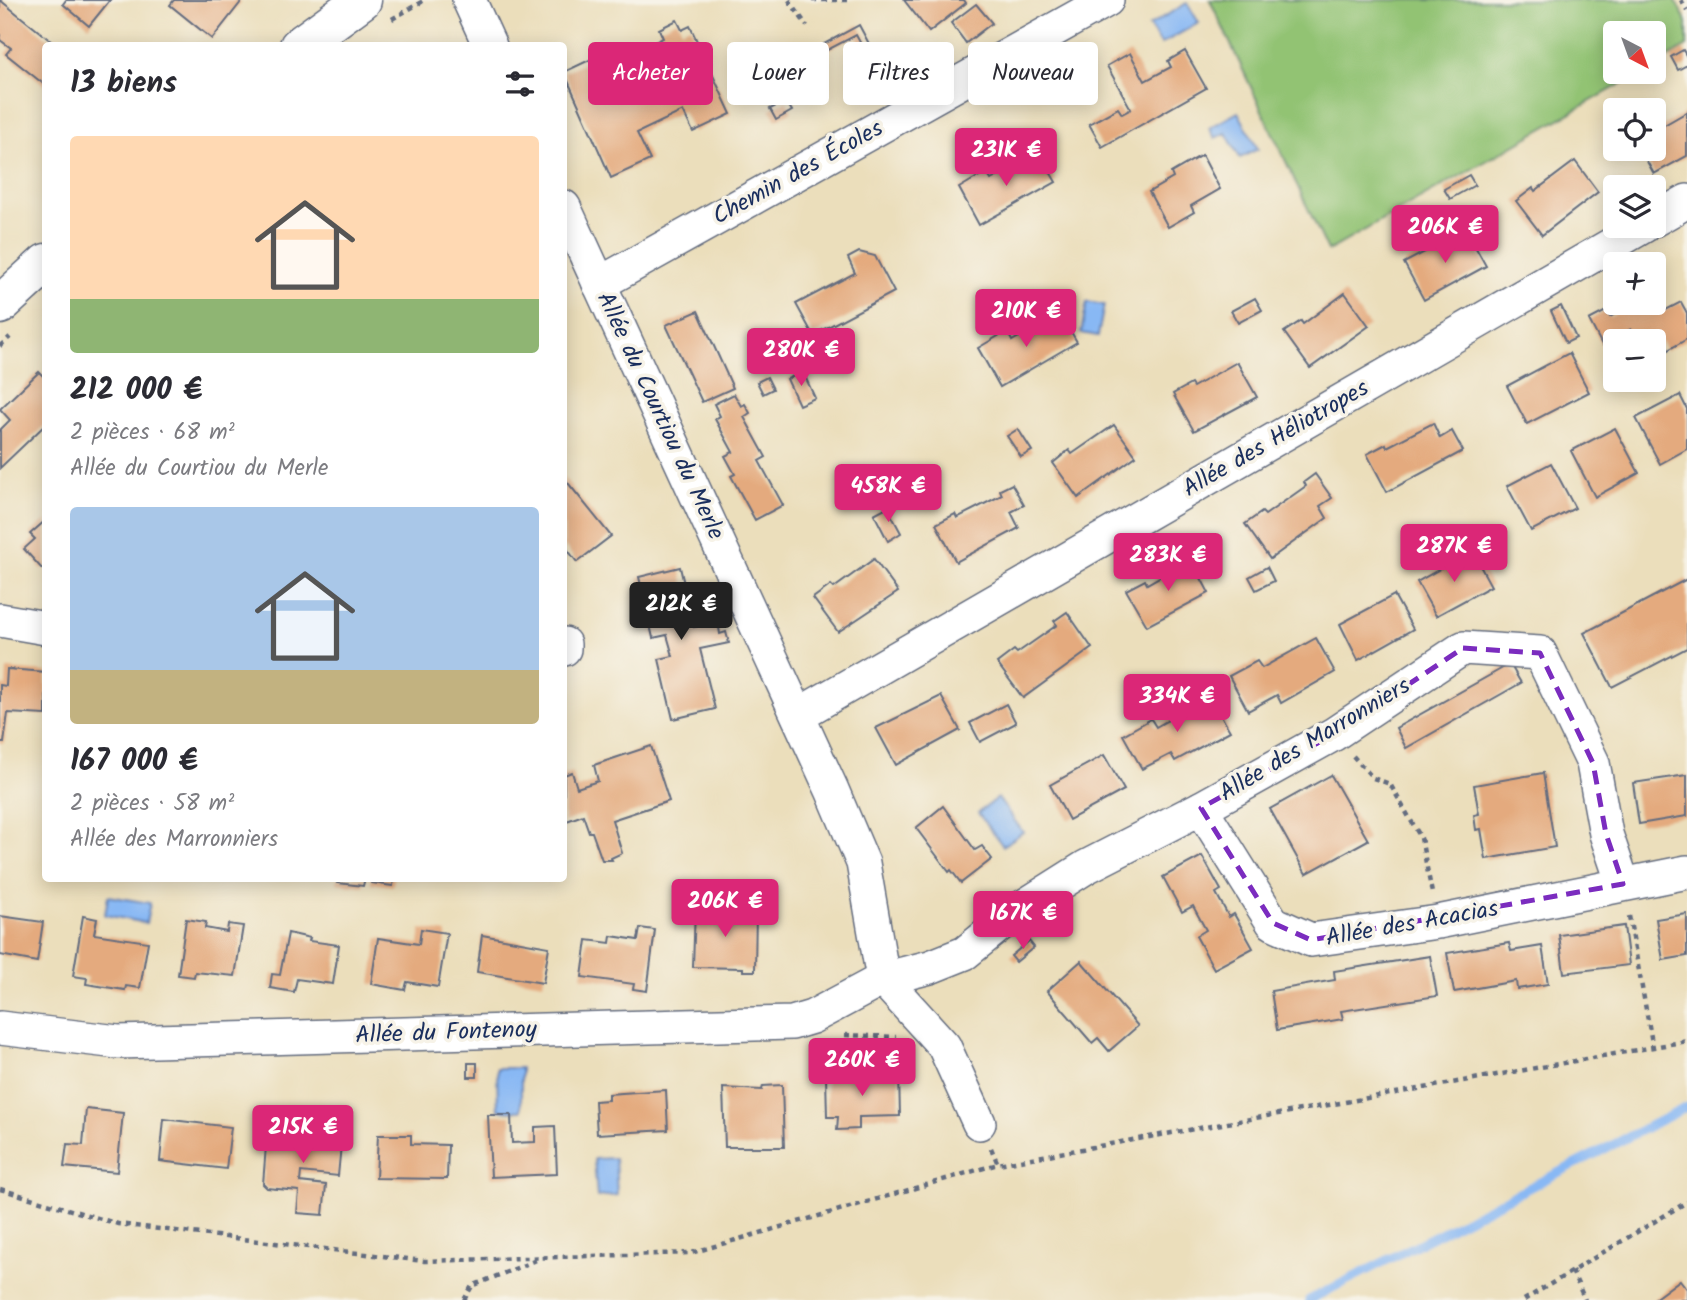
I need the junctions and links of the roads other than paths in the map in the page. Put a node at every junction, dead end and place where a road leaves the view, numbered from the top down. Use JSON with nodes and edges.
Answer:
{"nodes":[{"id":1,"x":362,"y":0,"type":"edge"},
{"id":2,"x":469,"y":0,"type":"edge"},
{"id":3,"x":1107,"y":0,"type":"edge"},
{"id":4,"x":304,"y":42,"type":"edge"},
{"id":5,"x":488,"y":42,"type":"edge"},
{"id":6,"x":1687,"y":201,"type":"edge"},
{"id":7,"x":1666,"y":213,"type":"edge"},
{"id":8,"x":567,"y":214,"type":"edge"},
{"id":9,"x":1623,"y":238,"type":"edge"},
{"id":10,"x":42,"y":267,"type":"edge"},
{"id":11,"x":599,"y":284,"type":"junction"},
{"id":12,"x":0,"y":305,"type":"edge"},
{"id":13,"x":0,"y":620,"type":"edge"},
{"id":14,"x":42,"y":627,"type":"edge"},
{"id":15,"x":798,"y":715,"type":"junction"},
{"id":16,"x":1200,"y":808,"type":"junction"},
{"id":17,"x":1687,"y":872,"type":"edge"},
{"id":18,"x":1623,"y":884,"type":"junction"},
{"id":19,"x":883,"y":979,"type":"junction"},
{"id":20,"x":0,"y":1027,"type":"edge"},
{"id":21,"x":979,"y":1123,"type":"road end"}],
"edges":[{"from":1,"to":4,"type":"street"},
{"from":2,"to":5,"type":"street"},
{"from":3,"to":11,"type":"street","name":"Chemin des Écoles"},
{"from":6,"to":7,"type":"street"},
{"from":8,"to":11,"type":"street","name":"Allée du Courtiou du Merle"},
{"from":9,"to":15,"type":"street","name":"Allée des Héliotropes"},
{"from":10,"to":12,"type":"street"},
{"from":11,"to":15,"type":"street","name":"Allée du Courtiou du Merle"},
{"from":13,"to":14,"type":"street"},
{"from":15,"to":19,"type":"street","name":"Allée du Courtiou du Merle"},
{"from":16,"to":18,"type":"street","name":"Allée des Acacias"},
{"from":16,"to":18,"type":"street","name":"Allée des Marronniers"},
{"from":16,"to":19,"type":"street","name":"Allée des Marronniers"},
{"from":17,"to":18,"type":"street","name":"Allée des Acacias"},
{"from":19,"to":20,"type":"street","name":"Allée du Fontenoy"},
{"from":19,"to":21,"type":"street"}]}
